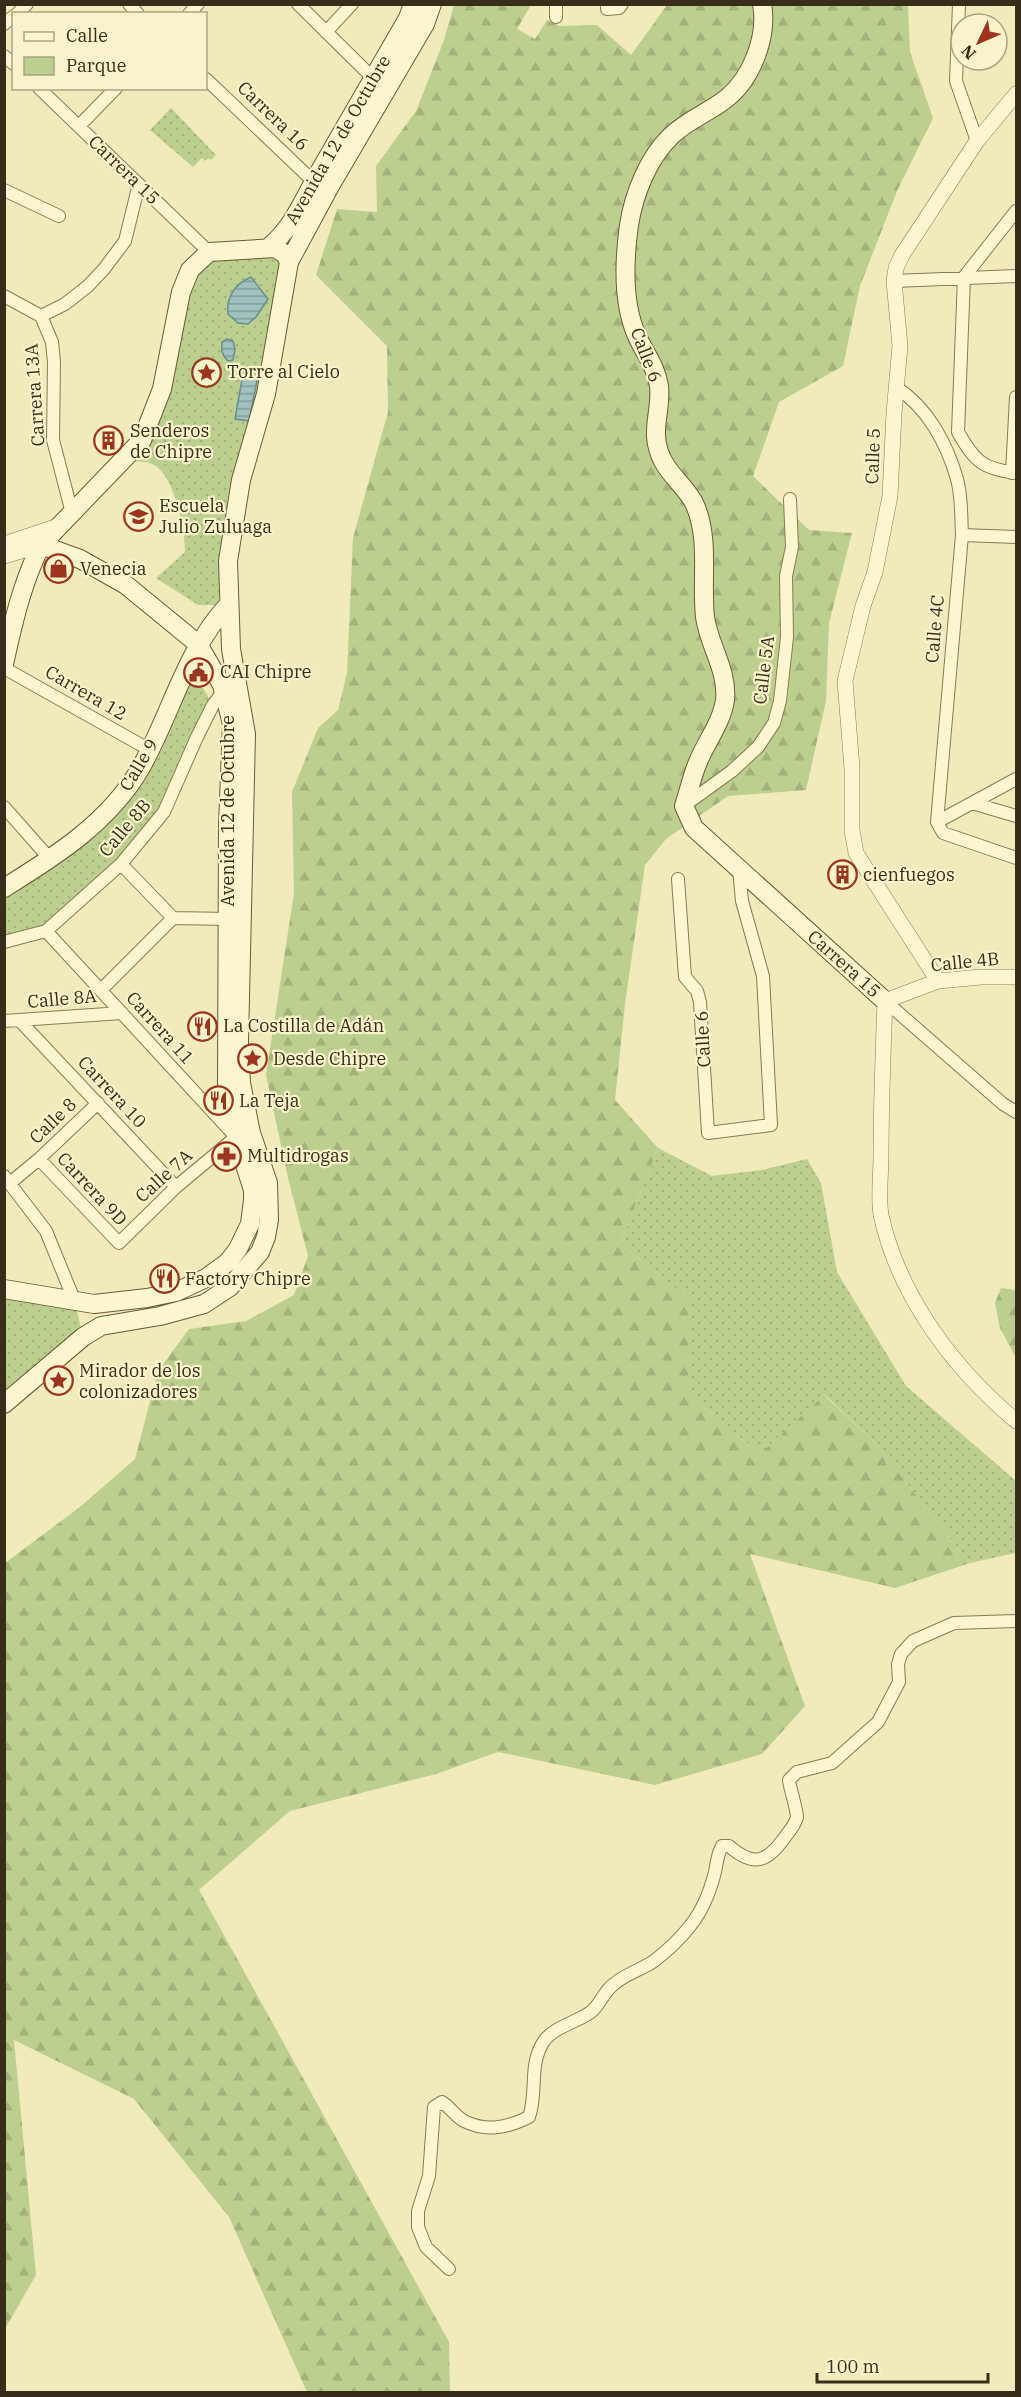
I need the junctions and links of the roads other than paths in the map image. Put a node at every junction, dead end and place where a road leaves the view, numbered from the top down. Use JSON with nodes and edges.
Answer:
{"nodes":[{"id":1,"x":298,"y":4,"type":"edge"},
{"id":2,"x":352,"y":4,"type":"edge"},
{"id":3,"x":412,"y":4,"type":"edge"},
{"id":4,"x":432,"y":4,"type":"edge"},
{"id":5,"x":622,"y":4,"type":"edge"},
{"id":6,"x":762,"y":4,"type":"edge"},
{"id":7,"x":959,"y":4,"type":"edge"},
{"id":8,"x":607,"y":7,"type":"edge"},
{"id":9,"x":326,"y":32,"type":"junction"},
{"id":10,"x":207,"y":80,"type":"edge"},
{"id":11,"x":379,"y":84,"type":"junction"},
{"id":12,"x":41,"y":90,"type":"edge"},
{"id":13,"x":114,"y":90,"type":"edge"},
{"id":14,"x":1017,"y":94,"type":"edge"},
{"id":15,"x":79,"y":126,"type":"junction"},
{"id":16,"x":977,"y":141,"type":"junction"},
{"id":17,"x":314,"y":181,"type":"junction"},
{"id":18,"x":139,"y":184,"type":"junction"},
{"id":19,"x":5,"y":191,"type":"edge"},
{"id":20,"x":1017,"y":211,"type":"edge"},
{"id":21,"x":59,"y":216,"type":"dead end"},
{"id":22,"x":267,"y":248,"type":"junction"},
{"id":23,"x":208,"y":252,"type":"junction"},
{"id":24,"x":289,"y":262,"type":"junction"},
{"id":25,"x":1017,"y":276,"type":"edge"},
{"id":26,"x":963,"y":278,"type":"junction"},
{"id":27,"x":894,"y":281,"type":"junction"},
{"id":28,"x":4,"y":296,"type":"edge"},
{"id":29,"x":41,"y":316,"type":"junction"},
{"id":30,"x":897,"y":388,"type":"junction"},
{"id":31,"x":1017,"y":397,"type":"edge"},
{"id":32,"x":1014,"y":473,"type":"edge"},
{"id":33,"x":790,"y":499,"type":"dead end"},
{"id":34,"x":66,"y":519,"type":"junction"},
{"id":35,"x":962,"y":535,"type":"junction"},
{"id":36,"x":1017,"y":537,"type":"edge"},
{"id":37,"x":4,"y":544,"type":"edge"},
{"id":38,"x":41,"y":545,"type":"junction"},
{"id":39,"x":4,"y":556,"type":"edge"},
{"id":40,"x":80,"y":559,"type":"junction"},
{"id":41,"x":228,"y":605,"type":"junction"},
{"id":42,"x":198,"y":644,"type":"junction"},
{"id":43,"x":4,"y":666,"type":"edge"},
{"id":44,"x":224,"y":690,"type":"junction"},
{"id":45,"x":150,"y":750,"type":"junction"},
{"id":46,"x":1017,"y":779,"type":"edge"},
{"id":47,"x":972,"y":802,"type":"junction"},
{"id":48,"x":684,"y":806,"type":"junction"},
{"id":49,"x":4,"y":807,"type":"edge"},
{"id":50,"x":1017,"y":816,"type":"edge"},
{"id":51,"x":937,"y":822,"type":"junction"},
{"id":52,"x":1017,"y":858,"type":"edge"},
{"id":53,"x":50,"y":859,"type":"junction"},
{"id":54,"x":121,"y":864,"type":"junction"},
{"id":55,"x":739,"y":869,"type":"junction"},
{"id":56,"x":678,"y":879,"type":"dead end"},
{"id":57,"x":4,"y":888,"type":"edge"},
{"id":58,"x":173,"y":918,"type":"junction"},
{"id":59,"x":228,"y":920,"type":"junction"},
{"id":60,"x":46,"y":931,"type":"junction"},
{"id":61,"x":4,"y":942,"type":"edge"},
{"id":62,"x":1017,"y":977,"type":"edge"},
{"id":63,"x":938,"y":981,"type":"junction"},
{"id":64,"x":101,"y":990,"type":"junction"},
{"id":65,"x":885,"y":1001,"type":"junction"},
{"id":66,"x":122,"y":1013,"type":"junction"},
{"id":67,"x":4,"y":1021,"type":"edge"},
{"id":68,"x":20,"y":1021,"type":"junction"},
{"id":69,"x":98,"y":1103,"type":"junction"},
{"id":70,"x":1017,"y":1112,"type":"edge"},
{"id":71,"x":243,"y":1135,"type":"junction"},
{"id":72,"x":39,"y":1159,"type":"junction"},
{"id":73,"x":6,"y":1181,"type":"edge"},
{"id":74,"x":176,"y":1187,"type":"junction"},
{"id":75,"x":119,"y":1243,"type":"joint"},
{"id":76,"x":4,"y":1289,"type":"edge"},
{"id":77,"x":75,"y":1302,"type":"junction"},
{"id":78,"x":4,"y":1404,"type":"edge"},
{"id":79,"x":1017,"y":1422,"type":"edge"},
{"id":80,"x":1017,"y":1621,"type":"edge"},
{"id":81,"x":449,"y":2269,"type":"dead end"}],
"edges":[{"from":1,"to":9,"type":"street"},
{"from":2,"to":9,"type":"street"},
{"from":3,"to":11,"type":"main road","name":"Avenida 12 de Octubre"},
{"from":4,"to":11,"type":"main road","name":"Avenida 12 de Octubre"},
{"from":5,"to":8,"type":"street"},
{"from":6,"to":48,"type":"main road","name":"Calle 6"},
{"from":7,"to":16,"type":"street"},
{"from":9,"to":11,"type":"street"},
{"from":10,"to":17,"type":"street","name":"Carrera 16"},
{"from":11,"to":17,"type":"main road","name":"Avenida 12 de Octubre"},
{"from":11,"to":24,"type":"main road","name":"Avenida 12 de Octubre"},
{"from":12,"to":15,"type":"street","name":"Carrera 15"},
{"from":13,"to":15,"type":"street"},
{"from":14,"to":16,"type":"street","name":"Calle 5"},
{"from":15,"to":18,"type":"street","name":"Carrera 15"},
{"from":16,"to":27,"type":"street","name":"Calle 5"},
{"from":17,"to":22,"type":"main road","name":"Avenida 12 de Octubre"},
{"from":18,"to":23,"type":"street","name":"Carrera 15"},
{"from":18,"to":29,"type":"street"},
{"from":19,"to":21,"type":"street"},
{"from":20,"to":26,"type":"street"},
{"from":22,"to":23,"type":"main road"},
{"from":22,"to":24,"type":"main road"},
{"from":23,"to":34,"type":"main road"},
{"from":24,"to":41,"type":"main road","name":"Avenida 12 de Octubre"},
{"from":25,"to":26,"type":"street"},
{"from":26,"to":27,"type":"street"},
{"from":26,"to":32,"type":"street"},
{"from":27,"to":30,"type":"street","name":"Calle 5"},
{"from":28,"to":29,"type":"street"},
{"from":29,"to":34,"type":"street","name":"Carrera 13A"},
{"from":30,"to":35,"type":"street","name":"Calle 4C"},
{"from":30,"to":63,"type":"street","name":"Calle 5"},
{"from":31,"to":32,"type":"street"},
{"from":33,"to":48,"type":"street","name":"Calle 5A"},
{"from":34,"to":37,"type":"street"},
{"from":34,"to":38,"type":"main road"},
{"from":34,"to":40,"type":"main road"},
{"from":35,"to":36,"type":"street"},
{"from":35,"to":51,"type":"street","name":"Calle 4C"},
{"from":38,"to":39,"type":"street"},
{"from":38,"to":40,"type":"main road","name":"Avenida 12 de Octubre"},
{"from":38,"to":43,"type":"main road"},
{"from":40,"to":42,"type":"main road","name":"Avenida 12 de Octubre"},
{"from":41,"to":42,"type":"main road","name":"Calle 9"},
{"from":41,"to":71,"type":"main road","name":"Avenida 12 de Octubre"},
{"from":42,"to":44,"type":"main road","name":"Avenida 12 de Octubre"},
{"from":42,"to":45,"type":"main road","name":"Calle 9"},
{"from":43,"to":45,"type":"street","name":"Carrera 12"},
{"from":44,"to":54,"type":"street","name":"Calle 8B"},
{"from":44,"to":59,"type":"main road","name":"Avenida 12 de Octubre"},
{"from":45,"to":53,"type":"main road","name":"Calle 9"},
{"from":46,"to":47,"type":"street"},
{"from":47,"to":50,"type":"street"},
{"from":47,"to":51,"type":"street"},
{"from":48,"to":55,"type":"main road","name":"Carrera 15"},
{"from":49,"to":53,"type":"street"},
{"from":51,"to":52,"type":"street"},
{"from":53,"to":57,"type":"main road","name":"Calle 9"},
{"from":54,"to":58,"type":"street"},
{"from":54,"to":60,"type":"street","name":"Calle 8B"},
{"from":55,"to":56,"type":"street","name":"Calle 6"},
{"from":55,"to":65,"type":"main road","name":"Carrera 15"},
{"from":58,"to":59,"type":"street"},
{"from":58,"to":64,"type":"street","name":"Calle 8A"},
{"from":59,"to":71,"type":"main road","name":"Avenida 12 de Octubre"},
{"from":60,"to":61,"type":"street","name":"Calle 8B"},
{"from":60,"to":64,"type":"street","name":"Carrera 11"},
{"from":62,"to":63,"type":"street","name":"Calle 4B"},
{"from":63,"to":65,"type":"street","name":"Calle 4B"},
{"from":64,"to":66,"type":"street","name":"Carrera 11"},
{"from":65,"to":70,"type":"street","name":"Carrera 15"},
{"from":65,"to":79,"type":"street"},
{"from":66,"to":68,"type":"street","name":"Calle 8A"},
{"from":66,"to":71,"type":"street","name":"Carrera 11"},
{"from":67,"to":68,"type":"street","name":"Calle 8A"},
{"from":68,"to":69,"type":"street","name":"Carrera 10"},
{"from":69,"to":72,"type":"street","name":"Calle 8"},
{"from":69,"to":74,"type":"street","name":"Carrera 10"},
{"from":71,"to":74,"type":"street","name":"Calle 7A"},
{"from":71,"to":77,"type":"main road","name":"Avenida 12 de Octubre"},
{"from":71,"to":78,"type":"main road","name":"Avenida 12 de Octubre"},
{"from":72,"to":73,"type":"street","name":"Calle 8"},
{"from":72,"to":75,"type":"street","name":"Carrera 9D"},
{"from":73,"to":77,"type":"street"},
{"from":74,"to":75,"type":"street","name":"Calle 7A"},
{"from":76,"to":77,"type":"main road","name":"Avenida 12 de Octubre"},
{"from":80,"to":81,"type":"street"}]}
